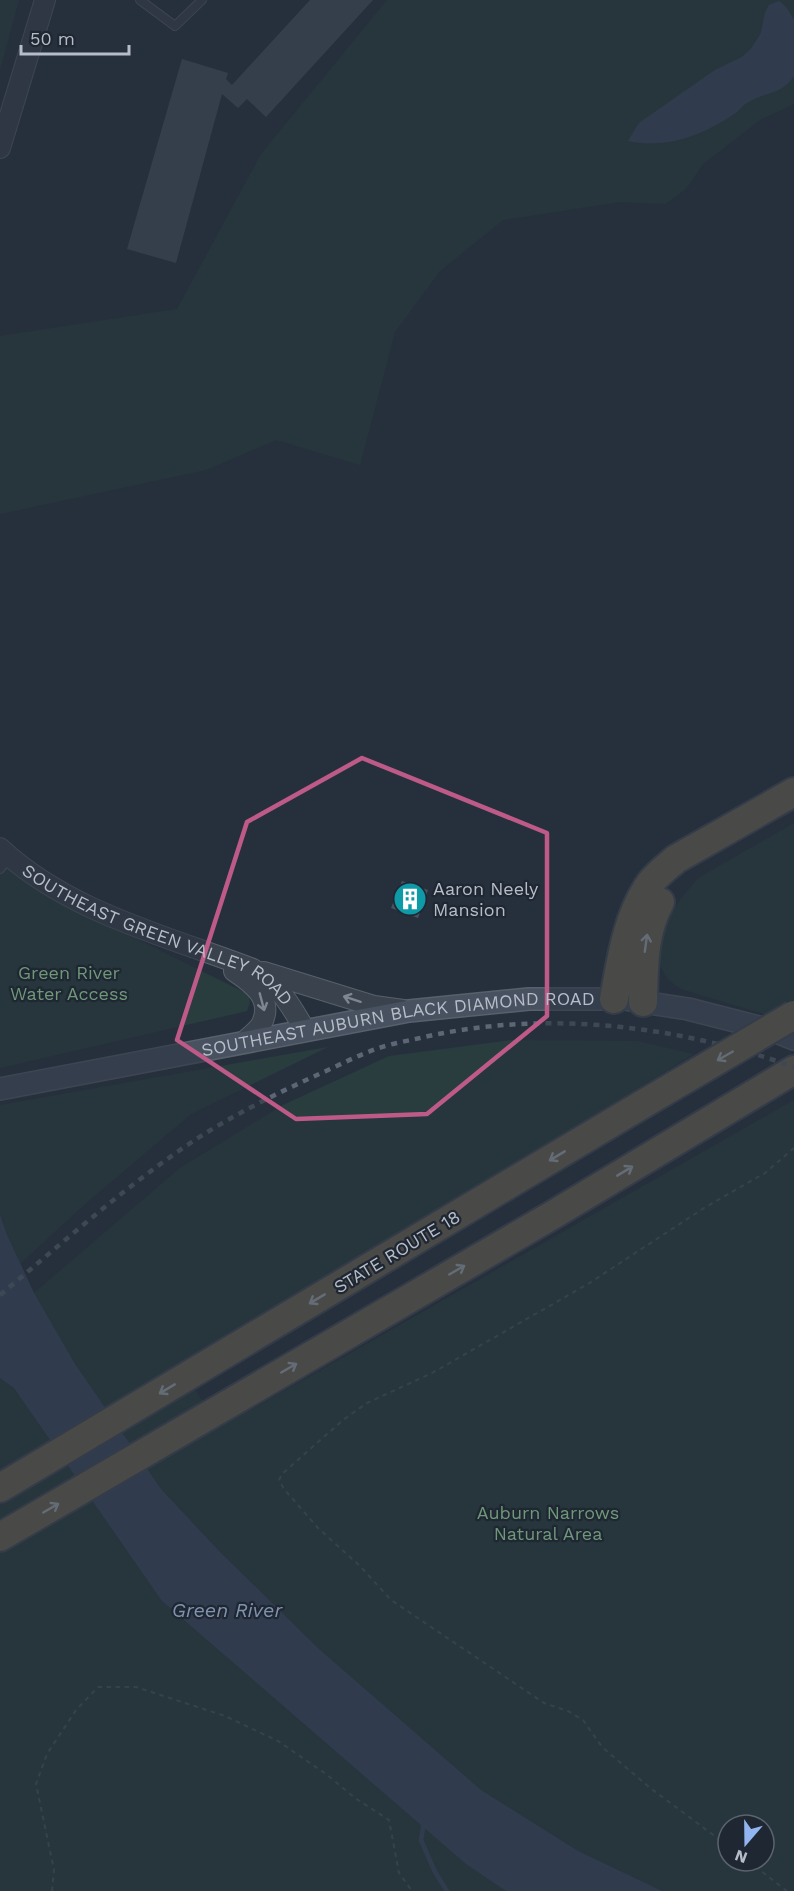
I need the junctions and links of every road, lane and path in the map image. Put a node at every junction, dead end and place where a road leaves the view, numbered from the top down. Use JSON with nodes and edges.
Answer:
{"nodes":[{"id":1,"x":45,"y":0,"type":"edge"},
{"id":2,"x":140,"y":0,"type":"edge"},
{"id":3,"x":202,"y":0,"type":"edge"},
{"id":4,"x":0,"y":148,"type":"edge"},
{"id":5,"x":794,"y":792,"type":"edge"},
{"id":6,"x":794,"y":808,"type":"edge"},
{"id":7,"x":3,"y":858,"type":"edge"},
{"id":8,"x":184,"y":944,"type":"junction"},
{"id":9,"x":253,"y":969,"type":"junction"},
{"id":10,"x":614,"y":999,"type":"junction"},
{"id":11,"x":643,"y":1002,"type":"junction"},
{"id":12,"x":409,"y":1011,"type":"junction"},
{"id":13,"x":794,"y":1015,"type":"edge"},
{"id":14,"x":305,"y":1030,"type":"junction"},
{"id":15,"x":794,"y":1039,"type":"edge"},
{"id":16,"x":244,"y":1042,"type":"junction"},
{"id":17,"x":794,"y":1070,"type":"edge"},
{"id":18,"x":794,"y":1078,"type":"edge"},
{"id":19,"x":3,"y":1089,"type":"edge"},
{"id":20,"x":737,"y":1106,"type":"junction"},
{"id":21,"x":794,"y":1148,"type":"edge"},
{"id":22,"x":0,"y":1488,"type":"edge"},
{"id":23,"x":0,"y":1537,"type":"edge"},
{"id":24,"x":716,"y":1837,"type":"edge"},
{"id":25,"x":764,"y":1873,"type":"edge"},
{"id":26,"x":52,"y":1891,"type":"edge"},
{"id":27,"x":412,"y":1891,"type":"edge"},
{"id":28,"x":787,"y":1891,"type":"edge"}],
"edges":[{"from":1,"to":4,"type":"street"},
{"from":2,"to":3,"type":"lane"},
{"from":5,"to":10,"type":"highway"},
{"from":11,"to":6,"type":"highway","one_way":true},
{"from":7,"to":8,"type":"street","name":"SOUTHEAST GREEN VALLEY ROAD"},
{"from":8,"to":9,"type":"street","name":"SOUTHEAST GREEN VALLEY ROAD"},
{"from":8,"to":16,"type":"street","one_way":true},
{"from":12,"to":9,"type":"street","one_way":true},
{"from":9,"to":14,"type":"street","name":"SOUTHEAST GREEN VALLEY ROAD"},
{"from":10,"to":11,"type":"main road","name":"SOUTHEAST AUBURN BLACK DIAMOND ROAD"},
{"from":10,"to":12,"type":"main road","name":"SOUTHEAST AUBURN BLACK DIAMOND ROAD"},
{"from":11,"to":15,"type":"main road","name":"SOUTHEAST AUBURN BLACK DIAMOND ROAD"},
{"from":12,"to":14,"type":"main road","name":"SOUTHEAST AUBURN BLACK DIAMOND ROAD"},
{"from":13,"to":22,"type":"highway","name":"STATE ROUTE 18","one_way":true,"bridge":true},
{"from":14,"to":16,"type":"main road","name":"SOUTHEAST AUBURN BLACK DIAMOND ROAD"},
{"from":16,"to":19,"type":"main road","name":"SOUTHEAST AUBURN BLACK DIAMOND ROAD"},
{"from":17,"to":20,"type":"highway"},
{"from":18,"to":20,"type":"highway"},
{"from":23,"to":20,"type":"highway","one_way":true},
{"from":21,"to":24,"type":"path"},
{"from":25,"to":28,"type":"path"},
{"from":26,"to":27,"type":"path"}]}
